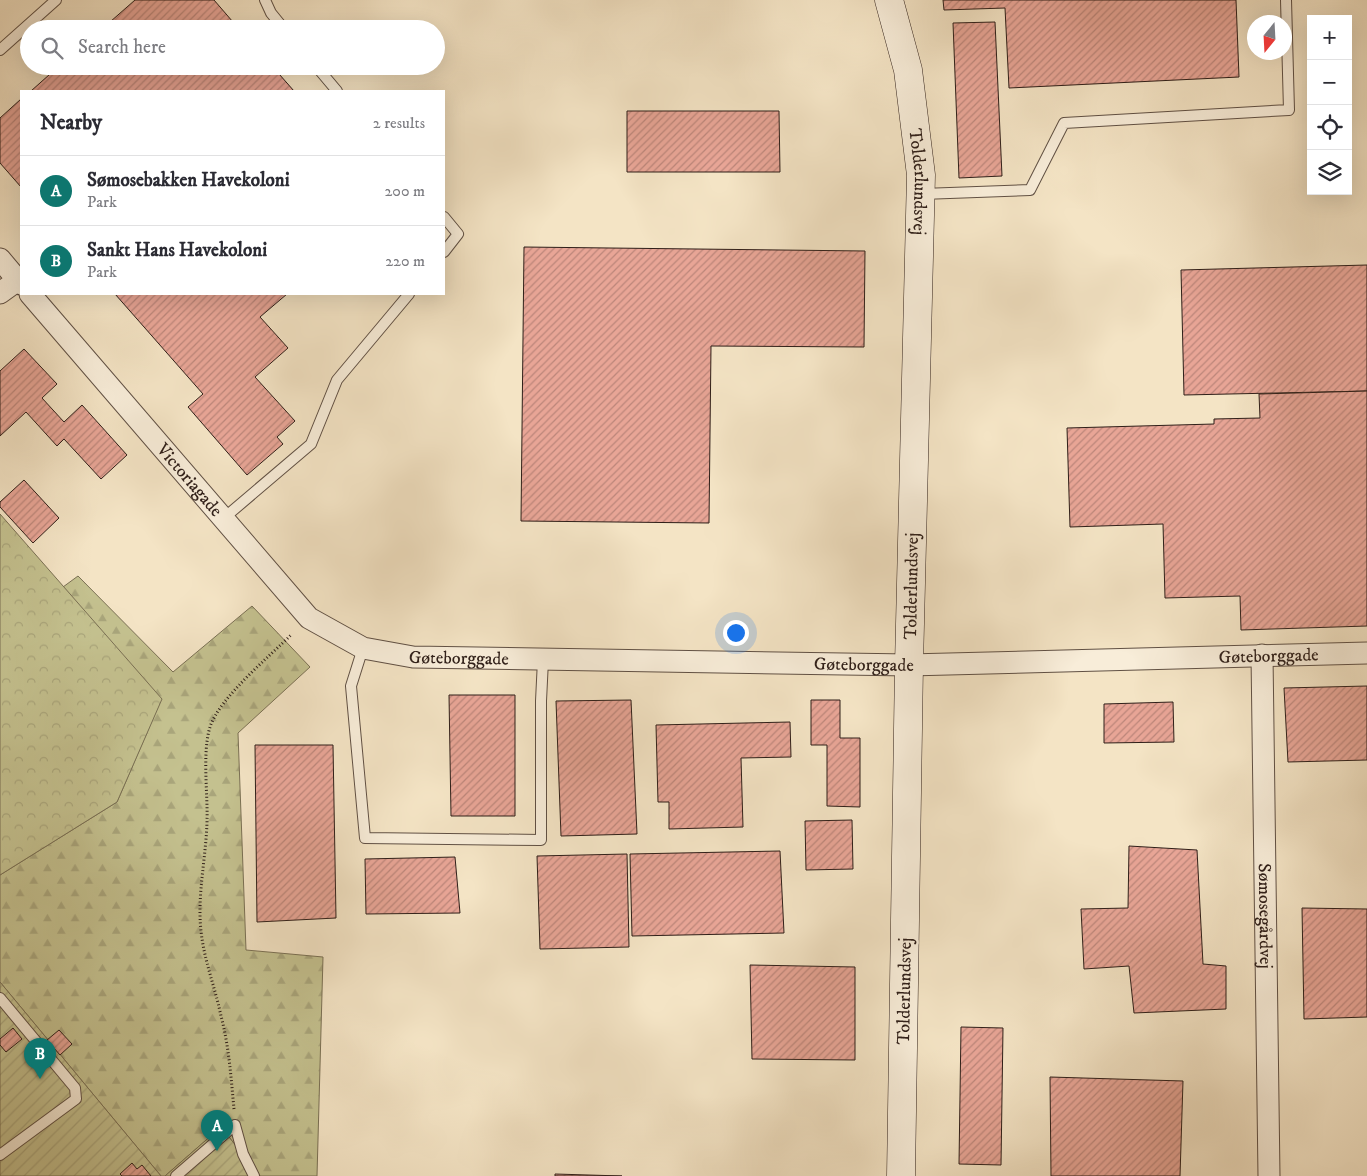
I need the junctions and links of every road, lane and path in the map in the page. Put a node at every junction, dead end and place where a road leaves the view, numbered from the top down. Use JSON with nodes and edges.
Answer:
{"nodes":[{"id":1,"x":56,"y":0,"type":"edge"},
{"id":2,"x":265,"y":0,"type":"edge"},
{"id":3,"x":889,"y":0,"type":"edge"},
{"id":4,"x":1286,"y":0,"type":"edge"},
{"id":5,"x":34,"y":20,"type":"edge"},
{"id":6,"x":277,"y":20,"type":"edge"},
{"id":7,"x":20,"y":32,"type":"edge"},
{"id":8,"x":0,"y":50,"type":"edge"},
{"id":9,"x":324,"y":75,"type":"edge"},
{"id":10,"x":336,"y":90,"type":"edge"},
{"id":11,"x":920,"y":194,"type":"junction"},
{"id":12,"x":445,"y":218,"type":"edge"},
{"id":13,"x":445,"y":251,"type":"edge"},
{"id":14,"x":0,"y":259,"type":"edge"},
{"id":15,"x":20,"y":282,"type":"edge"},
{"id":16,"x":20,"y":287,"type":"edge"},
{"id":17,"x":0,"y":293,"type":"edge"},
{"id":18,"x":31,"y":295,"type":"edge"},
{"id":19,"x":408,"y":295,"type":"edge"},
{"id":20,"x":224,"y":518,"type":"junction"},
{"id":21,"x":309,"y":618,"type":"junction"},
{"id":22,"x":362,"y":648,"type":"junction"},
{"id":23,"x":1367,"y":653,"type":"edge"},
{"id":24,"x":1262,"y":656,"type":"junction"},
{"id":25,"x":543,"y":660,"type":"junction"},
{"id":26,"x":909,"y":665,"type":"junction"},
{"id":27,"x":0,"y":998,"type":"edge"},
{"id":28,"x":236,"y":1125,"type":"junction"},
{"id":29,"x":0,"y":1156,"type":"edge"},
{"id":30,"x":176,"y":1176,"type":"edge"},
{"id":31,"x":254,"y":1176,"type":"edge"},
{"id":32,"x":901,"y":1176,"type":"edge"},
{"id":33,"x":1269,"y":1176,"type":"edge"}],
"edges":[{"from":1,"to":5,"type":"lane"},
{"from":2,"to":6,"type":"lane"},
{"from":3,"to":11,"type":"street","name":"Tolderlundsvej"},
{"from":4,"to":11,"type":"lane"},
{"from":7,"to":8,"type":"lane"},
{"from":9,"to":10,"type":"lane"},
{"from":11,"to":26,"type":"street","name":"Tolderlundsvej"},
{"from":12,"to":13,"type":"lane"},
{"from":14,"to":15,"type":"street","name":"Victoriagade"},
{"from":16,"to":17,"type":"street"},
{"from":18,"to":20,"type":"street","name":"Victoriagade"},
{"from":19,"to":20,"type":"lane"},
{"from":20,"to":21,"type":"street","name":"Victoriagade"},
{"from":21,"to":22,"type":"street","name":"Victoriagade"},
{"from":21,"to":28,"type":"path"},
{"from":22,"to":25,"type":"street","name":"Gøteborggade"},
{"from":22,"to":25,"type":"lane"},
{"from":23,"to":24,"type":"street","name":"Gøteborggade"},
{"from":24,"to":26,"type":"street","name":"Gøteborggade"},
{"from":24,"to":33,"type":"street","name":"Sømosegårdvej"},
{"from":25,"to":26,"type":"street","name":"Gøteborggade"},
{"from":26,"to":32,"type":"street","name":"Tolderlundsvej"},
{"from":27,"to":29,"type":"lane"},
{"from":28,"to":30,"type":"lane"},
{"from":28,"to":31,"type":"lane"}]}
